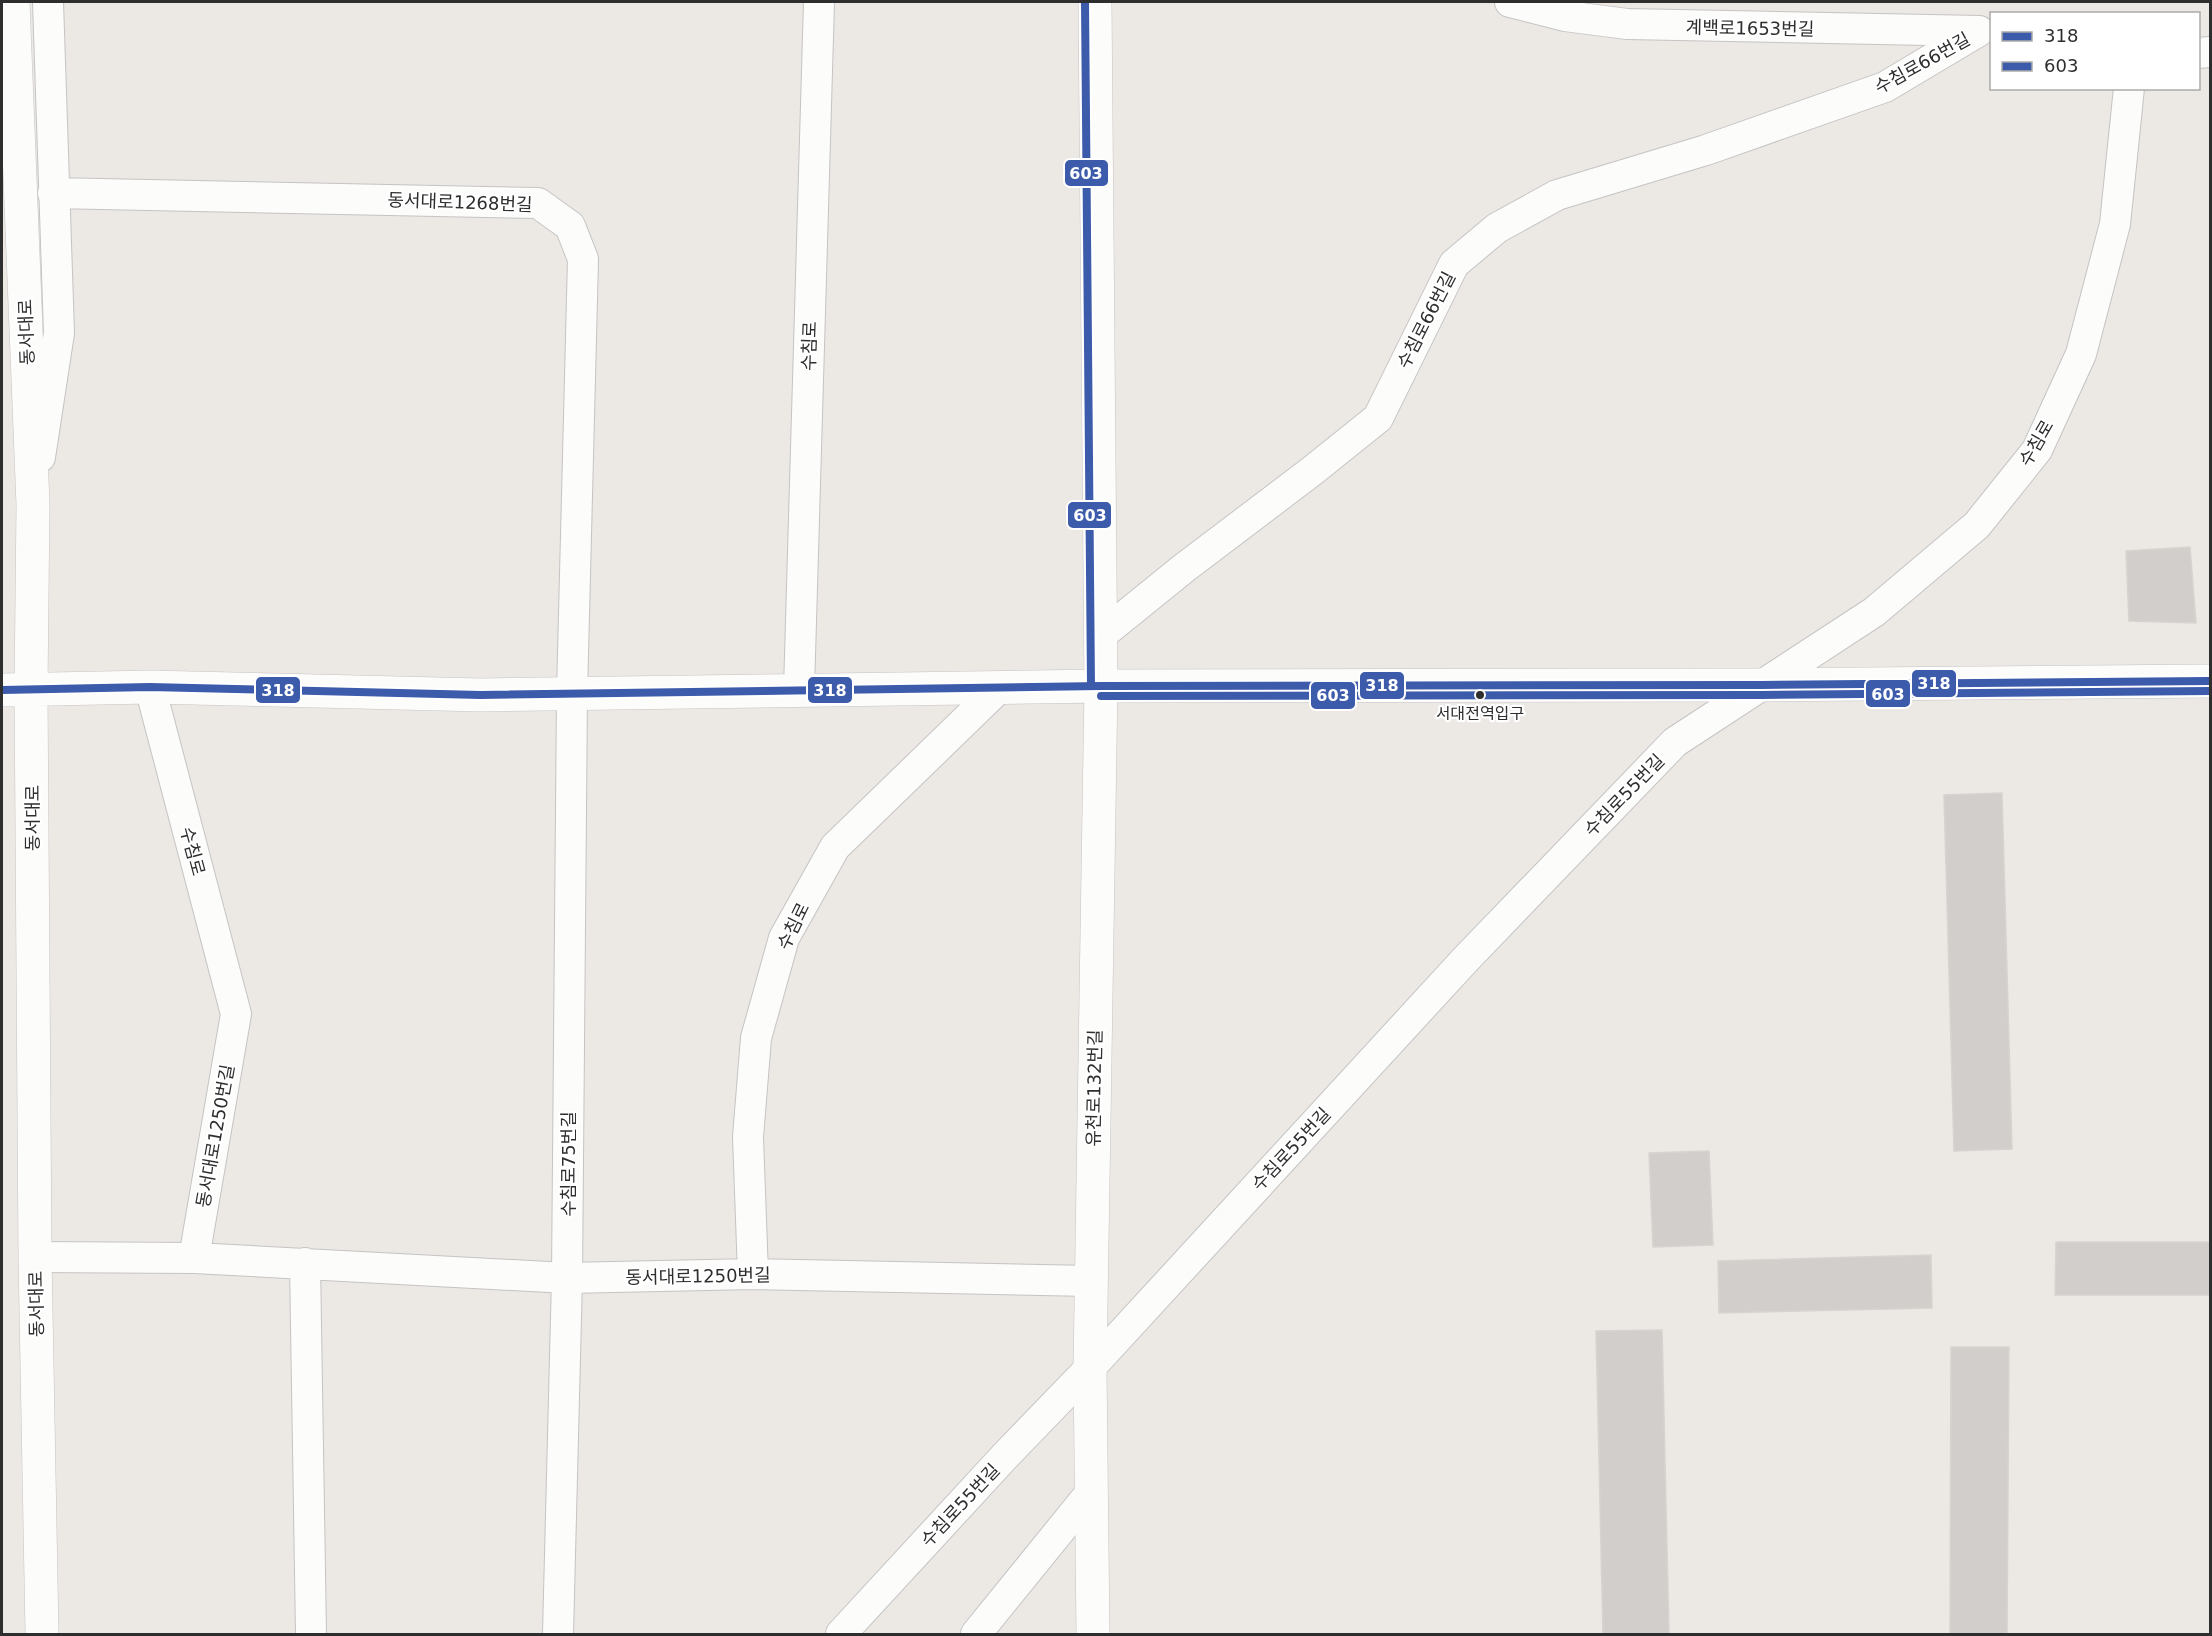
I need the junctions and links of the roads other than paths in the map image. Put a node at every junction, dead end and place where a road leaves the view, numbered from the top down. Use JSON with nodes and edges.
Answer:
{"nodes":[{"id":1,"x":14,"y":2,"type":"edge"},
{"id":2,"x":48,"y":2,"type":"edge"},
{"id":3,"x":819,"y":2,"type":"edge"},
{"id":4,"x":1095,"y":2,"type":"edge"},
{"id":5,"x":1510,"y":2,"type":"edge"},
{"id":6,"x":1985,"y":32,"type":"edge"},
{"id":7,"x":2129,"y":90,"type":"edge"},
{"id":8,"x":53,"y":193,"type":"junction"},
{"id":9,"x":33,"y":505,"type":"junction"},
{"id":10,"x":1100,"y":636,"type":"junction"},
{"id":11,"x":2211,"y":681,"type":"edge"},
{"id":12,"x":1761,"y":685,"type":"junction"},
{"id":13,"x":1101,"y":686,"type":"junction"},
{"id":14,"x":150,"y":687,"type":"junction"},
{"id":15,"x":1000,"y":687,"type":"junction"},
{"id":16,"x":16,"y":690,"type":"edge"},
{"id":17,"x":799,"y":690,"type":"junction"},
{"id":18,"x":572,"y":693,"type":"junction"},
{"id":19,"x":236,"y":1014,"type":"joint"},
{"id":20,"x":35,"y":1257,"type":"junction"},
{"id":21,"x":194,"y":1258,"type":"junction"},
{"id":22,"x":305,"y":1263,"type":"junction"},
{"id":23,"x":753,"y":1274,"type":"junction"},
{"id":24,"x":567,"y":1278,"type":"junction"},
{"id":25,"x":1091,"y":1281,"type":"junction"},
{"id":26,"x":1090,"y":1368,"type":"junction"},
{"id":27,"x":1092,"y":1491,"type":"junction"},
{"id":28,"x":42,"y":1635,"type":"edge"},
{"id":29,"x":311,"y":1635,"type":"edge"},
{"id":30,"x":558,"y":1635,"type":"edge"},
{"id":31,"x":841,"y":1635,"type":"edge"},
{"id":32,"x":976,"y":1635,"type":"edge"},
{"id":33,"x":1093,"y":1635,"type":"edge"}],
"edges":[{"from":1,"to":9,"type":"street","name":"동서대로"},
{"from":2,"to":8,"type":"street"},
{"from":3,"to":17,"type":"street","name":"수침로"},
{"from":4,"to":10,"type":"street","name":"유천로132번길"},
{"from":5,"to":6,"type":"street","name":"계백로1653번길"},
{"from":6,"to":10,"type":"street","name":"수침로66번길"},
{"from":7,"to":12,"type":"street","name":"수침로"},
{"from":8,"to":9,"type":"street"},
{"from":8,"to":18,"type":"street","name":"동서대로1268번길"},
{"from":9,"to":16,"type":"street","name":"동서대로"},
{"from":10,"to":13,"type":"street","name":"유천로132번길"},
{"from":11,"to":12,"type":"street"},
{"from":12,"to":13,"type":"street"},
{"from":12,"to":26,"type":"street","name":"수침로55번길"},
{"from":13,"to":15,"type":"street"},
{"from":13,"to":25,"type":"street","name":"유천로132번길"},
{"from":14,"to":16,"type":"street"},
{"from":14,"to":18,"type":"street"},
{"from":14,"to":19,"type":"street","name":"수침로"},
{"from":15,"to":17,"type":"street"},
{"from":15,"to":23,"type":"street","name":"수침로"},
{"from":16,"to":20,"type":"street","name":"동서대로"},
{"from":17,"to":18,"type":"street"},
{"from":18,"to":24,"type":"street","name":"수침로75번길"},
{"from":19,"to":21,"type":"street","name":"동서대로1250번길"},
{"from":20,"to":21,"type":"street","name":"동서대로1250번길"},
{"from":20,"to":28,"type":"street","name":"동서대로"},
{"from":21,"to":22,"type":"street","name":"동서대로1250번길"},
{"from":22,"to":24,"type":"street","name":"동서대로1250번길"},
{"from":22,"to":29,"type":"street"},
{"from":23,"to":24,"type":"street","name":"동서대로1250번길"},
{"from":23,"to":25,"type":"street","name":"동서대로1250번길"},
{"from":24,"to":30,"type":"street","name":"수침로75번길"},
{"from":25,"to":26,"type":"street","name":"유천로132번길"},
{"from":26,"to":27,"type":"street","name":"유천로132번길"},
{"from":26,"to":31,"type":"street","name":"수침로55번길"},
{"from":27,"to":32,"type":"street"},
{"from":27,"to":33,"type":"street","name":"유천로132번길"}]}
